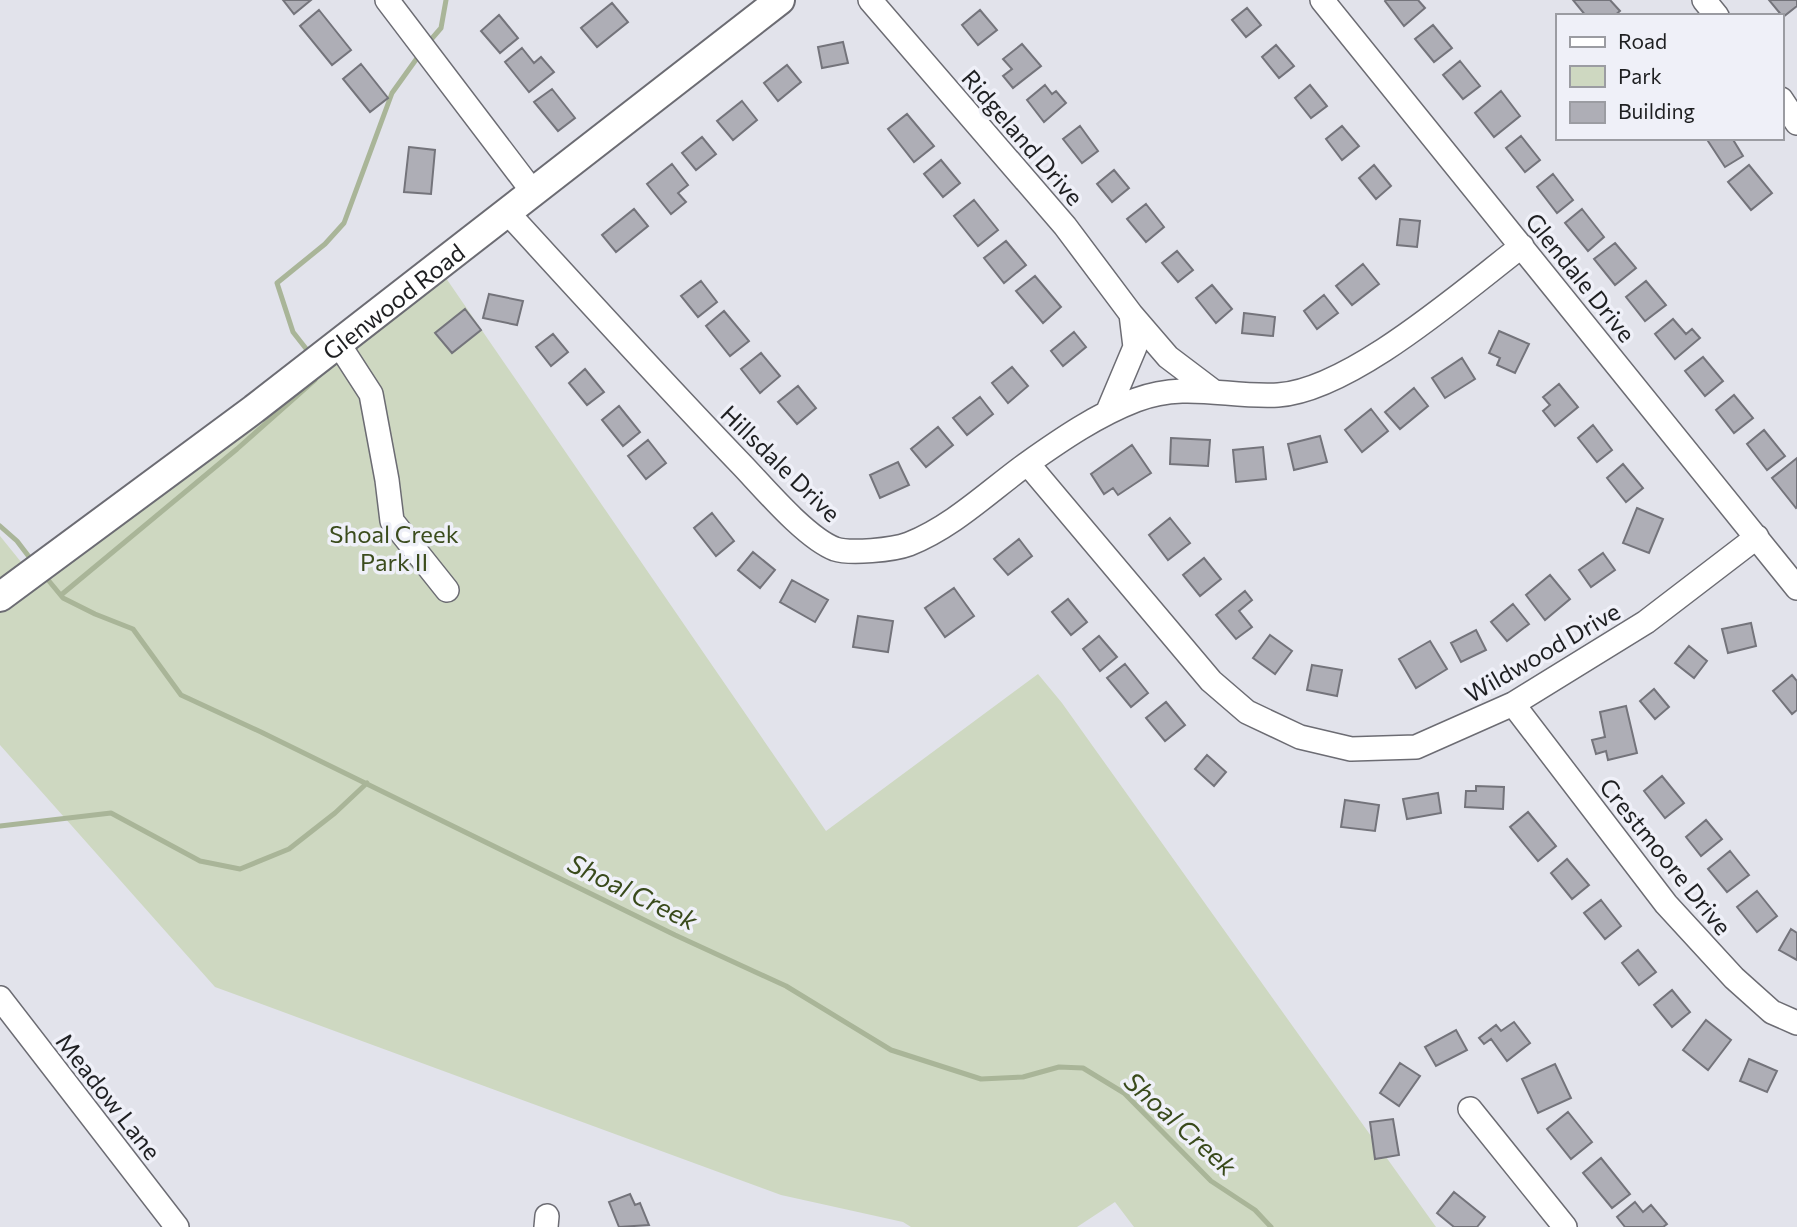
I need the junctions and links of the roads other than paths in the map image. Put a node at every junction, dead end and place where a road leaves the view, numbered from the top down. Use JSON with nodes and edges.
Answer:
{"nodes":[{"id":1,"x":387,"y":0,"type":"edge"},
{"id":2,"x":780,"y":0,"type":"edge"},
{"id":3,"x":870,"y":0,"type":"edge"},
{"id":4,"x":1322,"y":0,"type":"edge"},
{"id":5,"x":1704,"y":0,"type":"edge"},
{"id":6,"x":1715,"y":14,"type":"edge"},
{"id":7,"x":1783,"y":102,"type":"edge"},
{"id":8,"x":1797,"y":123,"type":"edge"},
{"id":9,"x":533,"y":192,"type":"junction"},
{"id":10,"x":507,"y":212,"type":"junction"},
{"id":11,"x":1522,"y":246,"type":"junction"},
{"id":12,"x":1130,"y":314,"type":"junction"},
{"id":13,"x":338,"y":344,"type":"junction"},
{"id":14,"x":1213,"y":391,"type":"junction"},
{"id":15,"x":1108,"y":411,"type":"junction"},
{"id":16,"x":1028,"y":464,"type":"junction"},
{"id":17,"x":1757,"y":537,"type":"junction"},
{"id":18,"x":1797,"y":588,"type":"edge"},
{"id":19,"x":447,"y":590,"type":"dead end"},
{"id":20,"x":0,"y":597,"type":"edge"},
{"id":21,"x":1513,"y":704,"type":"junction"},
{"id":22,"x":0,"y":998,"type":"edge"},
{"id":23,"x":1797,"y":1023,"type":"edge"},
{"id":24,"x":1471,"y":1109,"type":"dead end"},
{"id":25,"x":177,"y":1227,"type":"edge"},
{"id":26,"x":1564,"y":1227,"type":"edge"}],
"edges":[{"from":1,"to":9,"type":"street"},
{"from":2,"to":9,"type":"main road","name":"Glenwood Road"},
{"from":3,"to":12,"type":"street","name":"Ridgeland Drive"},
{"from":4,"to":11,"type":"street","name":"Glendale Drive"},
{"from":5,"to":6,"type":"street"},
{"from":7,"to":8,"type":"street"},
{"from":9,"to":10,"type":"main road","name":"Glenwood Road"},
{"from":10,"to":13,"type":"main road","name":"Glenwood Road"},
{"from":10,"to":16,"type":"street","name":"Hillsdale Drive"},
{"from":11,"to":14,"type":"street"},
{"from":11,"to":17,"type":"street","name":"Glendale Drive"},
{"from":12,"to":14,"type":"street","name":"Ridgeland Drive"},
{"from":12,"to":15,"type":"street","name":"Ridgeland Drive"},
{"from":13,"to":19,"type":"street"},
{"from":13,"to":20,"type":"main road","name":"Glenwood Road"},
{"from":14,"to":15,"type":"street"},
{"from":15,"to":16,"type":"street","name":"Hillsdale Drive"},
{"from":16,"to":21,"type":"street","name":"Wildwood Drive"},
{"from":17,"to":18,"type":"street","name":"Glendale Drive"},
{"from":17,"to":21,"type":"street","name":"Wildwood Drive"},
{"from":21,"to":23,"type":"street","name":"Crestmoore Drive"},
{"from":22,"to":25,"type":"street","name":"Meadow Lane"},
{"from":24,"to":26,"type":"street"}]}
